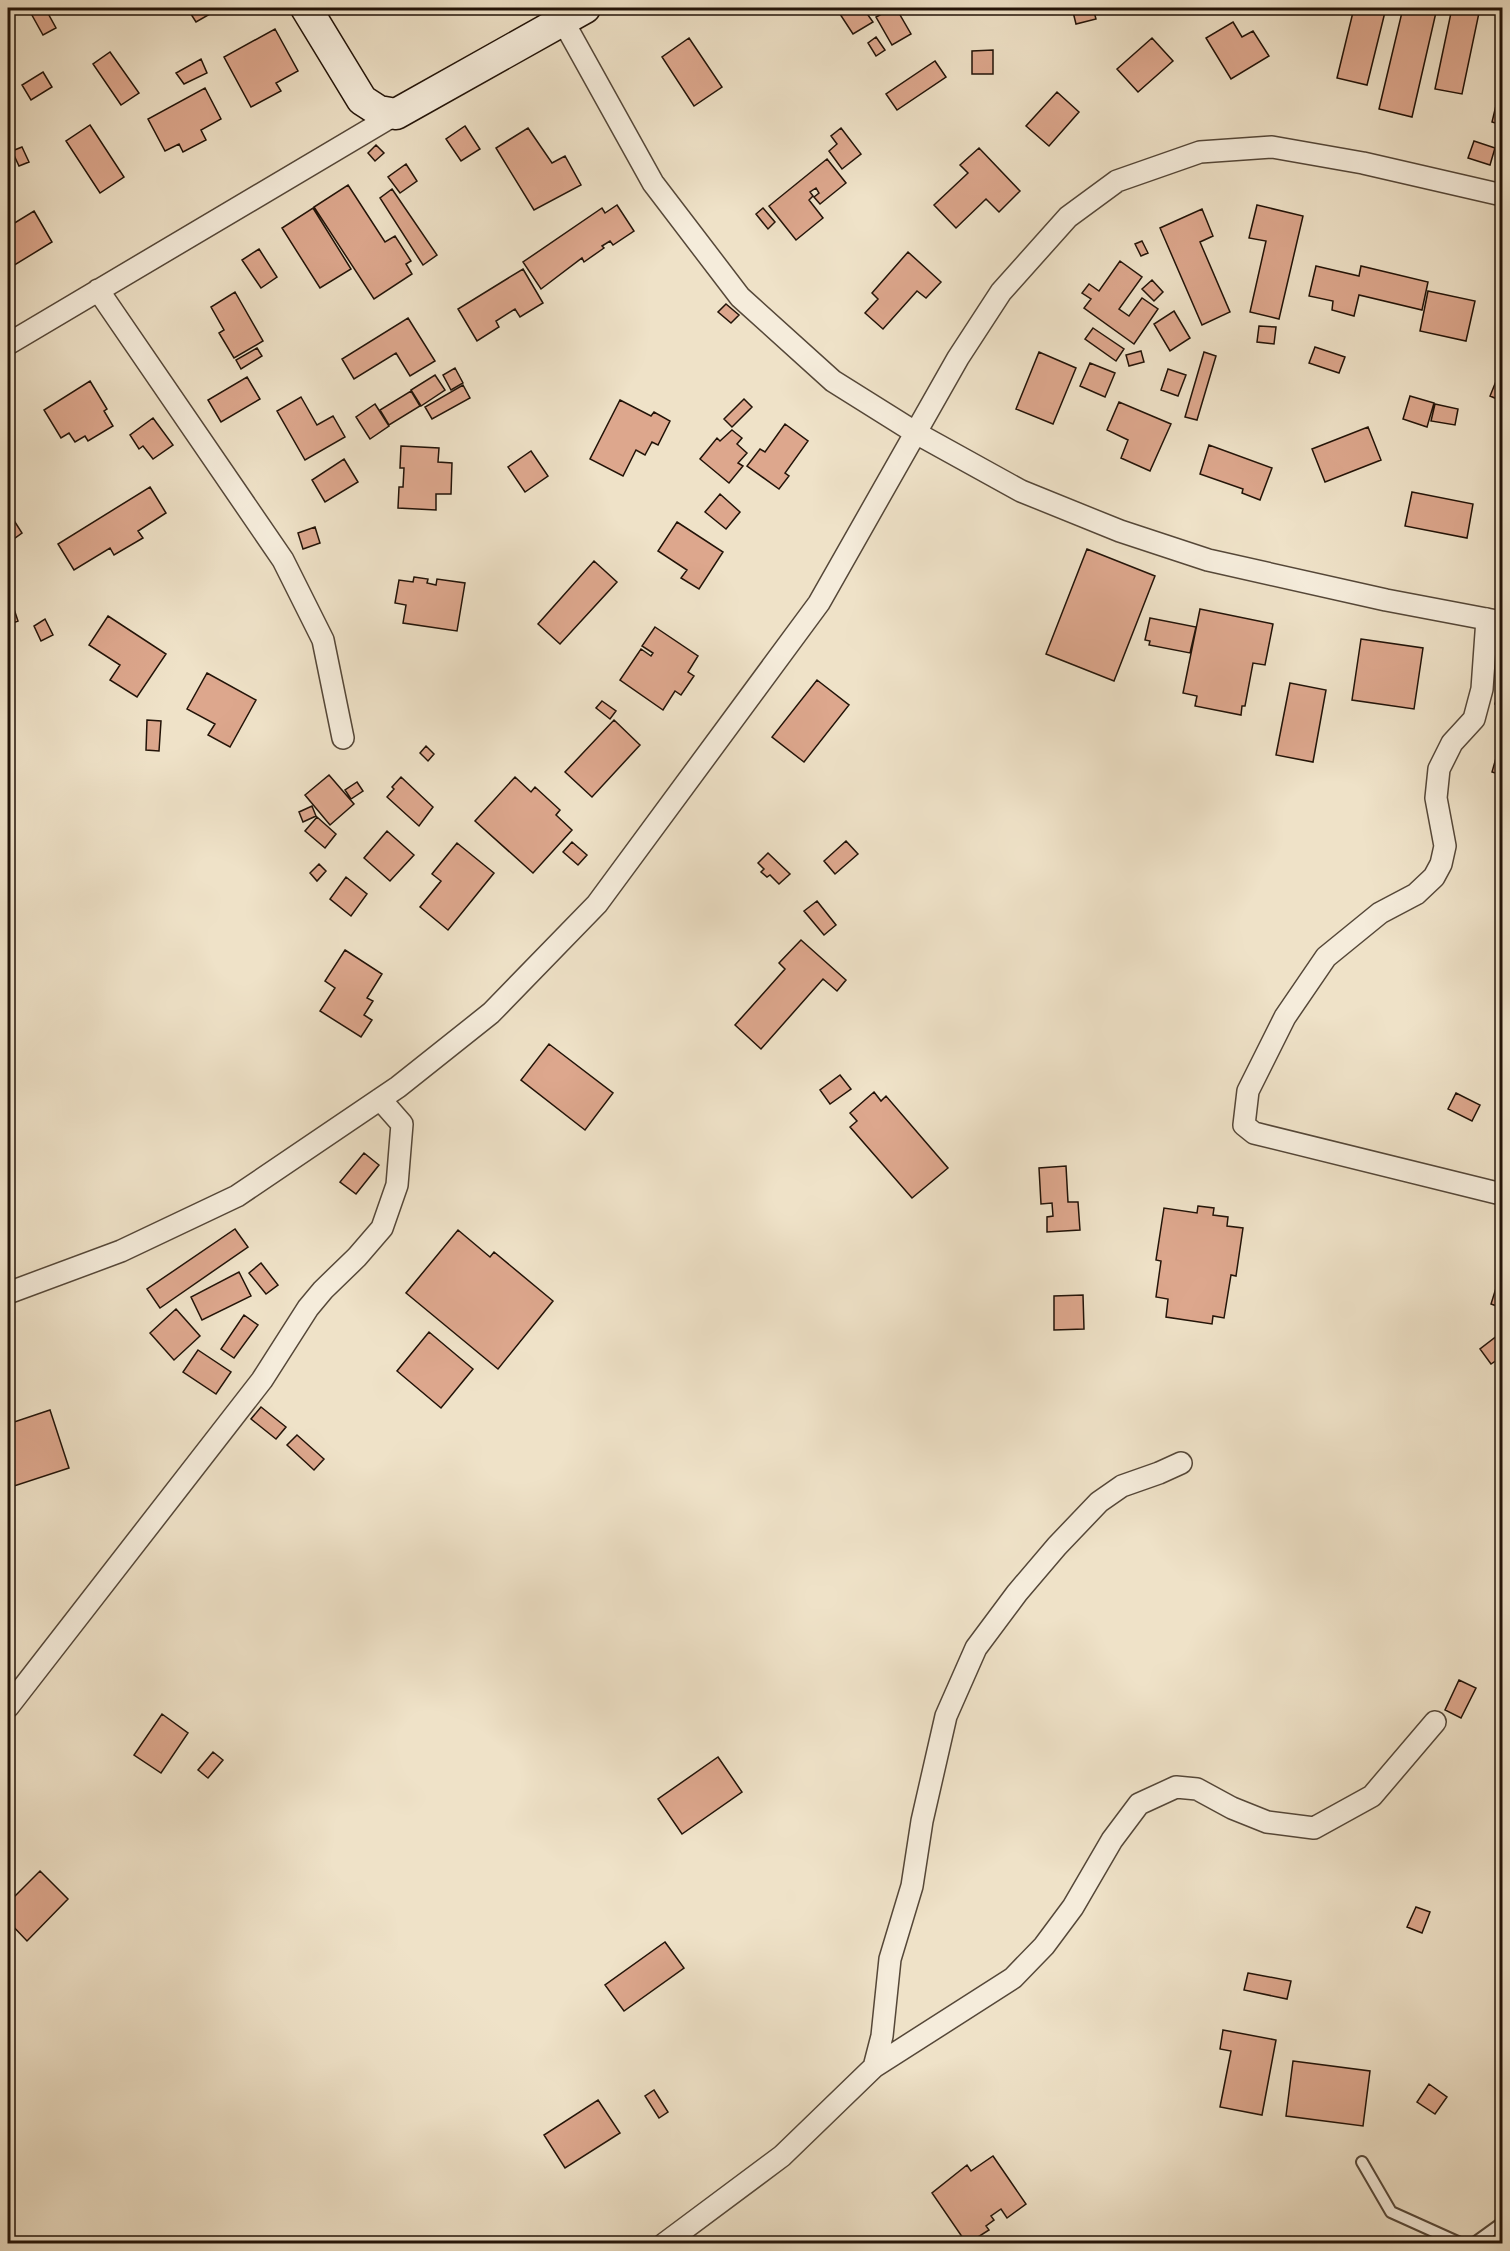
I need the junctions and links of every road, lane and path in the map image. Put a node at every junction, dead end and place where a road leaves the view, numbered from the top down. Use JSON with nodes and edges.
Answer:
{"nodes":[{"id":1,"x":306,"y":8,"type":"edge"},
{"id":2,"x":574,"y":14,"type":"edge"},
{"id":3,"x":396,"y":114,"type":"junction"},
{"id":4,"x":1503,"y":195,"type":"edge"},
{"id":5,"x":98,"y":290,"type":"junction"},
{"id":6,"x":8,"y":344,"type":"edge"},
{"id":7,"x":916,"y":433,"type":"junction"},
{"id":8,"x":1495,"y":621,"type":"edge"},
{"id":9,"x":343,"y":738,"type":"dead end"},
{"id":10,"x":380,"y":1099,"type":"junction"},
{"id":11,"x":1503,"y":1191,"type":"edge"},
{"id":12,"x":8,"y":1293,"type":"edge"},
{"id":13,"x":1181,"y":1463,"type":"dead end"},
{"id":14,"x":8,"y":1707,"type":"edge"},
{"id":15,"x":1435,"y":1722,"type":"dead end"},
{"id":16,"x":874,"y":2067,"type":"junction"},
{"id":17,"x":1362,"y":2162,"type":"dead end"},
{"id":18,"x":1503,"y":2223,"type":"edge"},
{"id":19,"x":664,"y":2244,"type":"edge"},
{"id":20,"x":1462,"y":2244,"type":"edge"},
{"id":21,"x":1473,"y":2244,"type":"edge"}],
"edges":[{"from":1,"to":3,"type":"street"},
{"from":2,"to":3,"type":"street"},
{"from":2,"to":7,"type":"street"},
{"from":3,"to":5,"type":"street"},
{"from":4,"to":7,"type":"street"},
{"from":5,"to":6,"type":"street"},
{"from":5,"to":9,"type":"street"},
{"from":7,"to":8,"type":"street"},
{"from":7,"to":10,"type":"street"},
{"from":8,"to":11,"type":"street"},
{"from":10,"to":12,"type":"street"},
{"from":10,"to":14,"type":"street"},
{"from":13,"to":16,"type":"street"},
{"from":15,"to":16,"type":"street"},
{"from":16,"to":19,"type":"street"},
{"from":17,"to":20,"type":"lane"},
{"from":18,"to":21,"type":"lane"}]}
